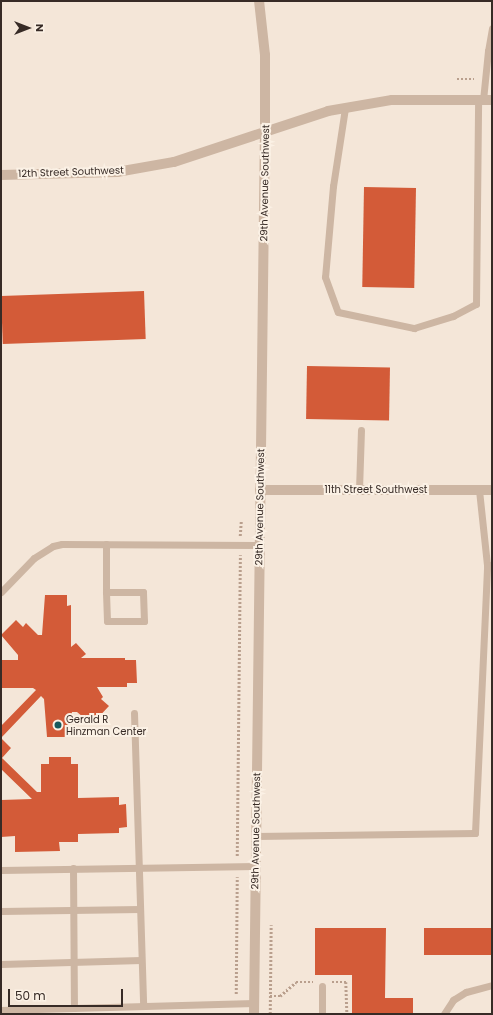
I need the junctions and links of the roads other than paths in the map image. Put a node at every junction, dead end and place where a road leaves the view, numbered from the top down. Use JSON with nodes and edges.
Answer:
{"nodes":[{"id":1,"x":259,"y":1,"type":"edge"},
{"id":2,"x":492,"y":28,"type":"edge"},
{"id":3,"x":490,"y":51,"type":"edge"},
{"id":4,"x":484,"y":100,"type":"edge"},
{"id":5,"x":346,"y":108,"type":"junction"},
{"id":6,"x":265,"y":130,"type":"junction"},
{"id":7,"x":1,"y":175,"type":"edge"},
{"id":8,"x":361,"y":430,"type":"dead end"},
{"id":9,"x":260,"y":490,"type":"junction"},
{"id":10,"x":359,"y":490,"type":"junction"},
{"id":11,"x":480,"y":490,"type":"junction"},
{"id":12,"x":492,"y":490,"type":"edge"},
{"id":13,"x":106,"y":544,"type":"junction"},
{"id":14,"x":260,"y":545,"type":"junction"},
{"id":15,"x":489,"y":565,"type":"edge"},
{"id":16,"x":1,"y":592,"type":"edge"},
{"id":17,"x":106,"y":592,"type":"junction"},
{"id":18,"x":134,"y":713,"type":"dead end"},
{"id":19,"x":256,"y":836,"type":"junction"},
{"id":20,"x":256,"y":866,"type":"junction"},
{"id":21,"x":138,"y":867,"type":"junction"},
{"id":22,"x":72,"y":868,"type":"junction"},
{"id":23,"x":1,"y":870,"type":"edge"},
{"id":24,"x":140,"y":909,"type":"junction"},
{"id":25,"x":1,"y":911,"type":"edge"},
{"id":26,"x":73,"y":911,"type":"junction"},
{"id":27,"x":141,"y":960,"type":"junction"},
{"id":28,"x":74,"y":963,"type":"junction"},
{"id":29,"x":1,"y":964,"type":"edge"},
{"id":30,"x":492,"y":985,"type":"edge"},
{"id":31,"x":322,"y":986,"type":"dead end"},
{"id":32,"x":254,"y":1003,"type":"junction"},
{"id":33,"x":143,"y":1006,"type":"junction"},
{"id":34,"x":74,"y":1008,"type":"junction"},
{"id":35,"x":1,"y":1010,"type":"edge"},
{"id":36,"x":254,"y":1014,"type":"edge"},
{"id":37,"x":322,"y":1014,"type":"edge"},
{"id":38,"x":444,"y":1014,"type":"edge"}],
"edges":[{"from":1,"to":6,"type":"street","name":"29th Avenue Southwest"},
{"from":2,"to":3,"type":"lane"},
{"from":3,"to":4,"type":"lane"},
{"from":4,"to":5,"type":"street","name":"12th Street Southwest"},
{"from":4,"to":5,"type":"lane"},
{"from":5,"to":6,"type":"street","name":"12th Street Southwest"},
{"from":6,"to":7,"type":"street","name":"12th Street Southwest"},
{"from":6,"to":9,"type":"street","name":"29th Avenue Southwest"},
{"from":8,"to":10,"type":"lane"},
{"from":9,"to":10,"type":"street","name":"11th Street Southwest"},
{"from":9,"to":14,"type":"street","name":"29th Avenue Southwest"},
{"from":10,"to":11,"type":"street","name":"11th Street Southwest"},
{"from":11,"to":12,"type":"street","name":"11th Street Southwest"},
{"from":11,"to":15,"type":"lane"},
{"from":13,"to":14,"type":"lane"},
{"from":13,"to":16,"type":"lane"},
{"from":13,"to":17,"type":"lane"},
{"from":14,"to":19,"type":"street","name":"29th Avenue Southwest"},
{"from":15,"to":19,"type":"lane"},
{"from":17,"to":17,"type":"lane"},
{"from":18,"to":21,"type":"lane"},
{"from":19,"to":20,"type":"street","name":"29th Avenue Southwest"},
{"from":20,"to":21,"type":"lane"},
{"from":20,"to":32,"type":"street","name":"29th Avenue Southwest"},
{"from":21,"to":22,"type":"lane"},
{"from":21,"to":24,"type":"lane"},
{"from":22,"to":23,"type":"lane"},
{"from":22,"to":26,"type":"lane"},
{"from":24,"to":26,"type":"lane"},
{"from":24,"to":27,"type":"lane"},
{"from":25,"to":26,"type":"lane"},
{"from":26,"to":28,"type":"lane"},
{"from":27,"to":28,"type":"lane"},
{"from":27,"to":33,"type":"lane"},
{"from":28,"to":29,"type":"lane"},
{"from":28,"to":34,"type":"lane"},
{"from":30,"to":38,"type":"lane"},
{"from":31,"to":37,"type":"lane"},
{"from":32,"to":33,"type":"lane"},
{"from":32,"to":36,"type":"street","name":"29th Avenue Southwest"},
{"from":33,"to":34,"type":"lane"},
{"from":34,"to":35,"type":"lane"}]}
